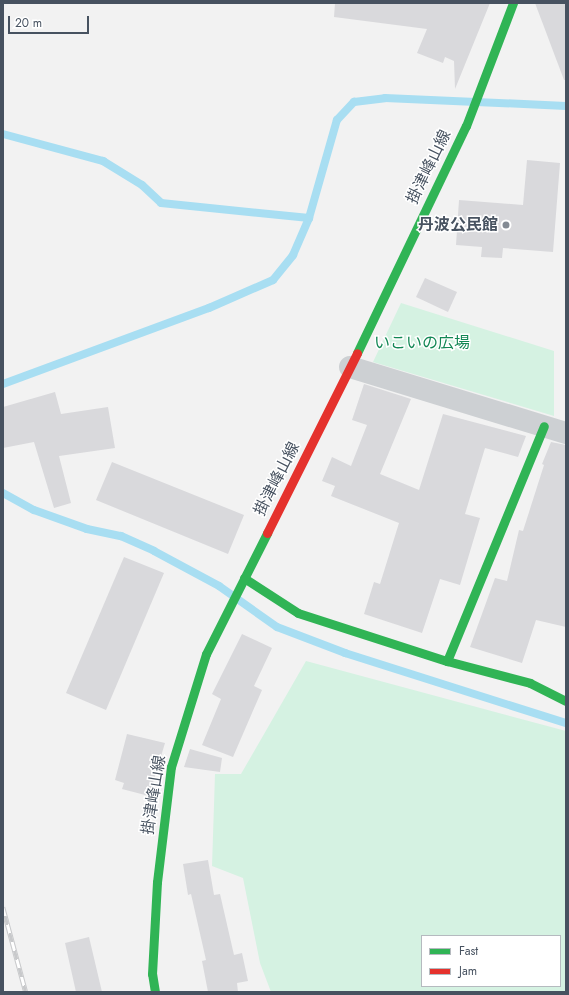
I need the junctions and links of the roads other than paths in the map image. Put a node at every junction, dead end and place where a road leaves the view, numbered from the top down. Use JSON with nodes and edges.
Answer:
{"nodes":[{"id":1,"x":513,"y":3,"type":"edge"},
{"id":2,"x":350,"y":367,"type":"junction"},
{"id":3,"x":544,"y":426,"type":"junction"},
{"id":4,"x":566,"y":433,"type":"edge"},
{"id":5,"x":242,"y":582,"type":"junction"},
{"id":6,"x":447,"y":662,"type":"junction"},
{"id":7,"x":566,"y":701,"type":"edge"},
{"id":8,"x":155,"y":992,"type":"edge"}],
"edges":[{"from":1,"to":2,"type":"main road","name":"掛津峰山線"},
{"from":2,"to":3,"type":"street"},
{"from":2,"to":5,"type":"main road","name":"掛津峰山線"},
{"from":3,"to":4,"type":"street"},
{"from":3,"to":6,"type":"main road"},
{"from":5,"to":6,"type":"main road"},
{"from":5,"to":8,"type":"main road","name":"掛津峰山線"},
{"from":6,"to":7,"type":"main road"}]}
